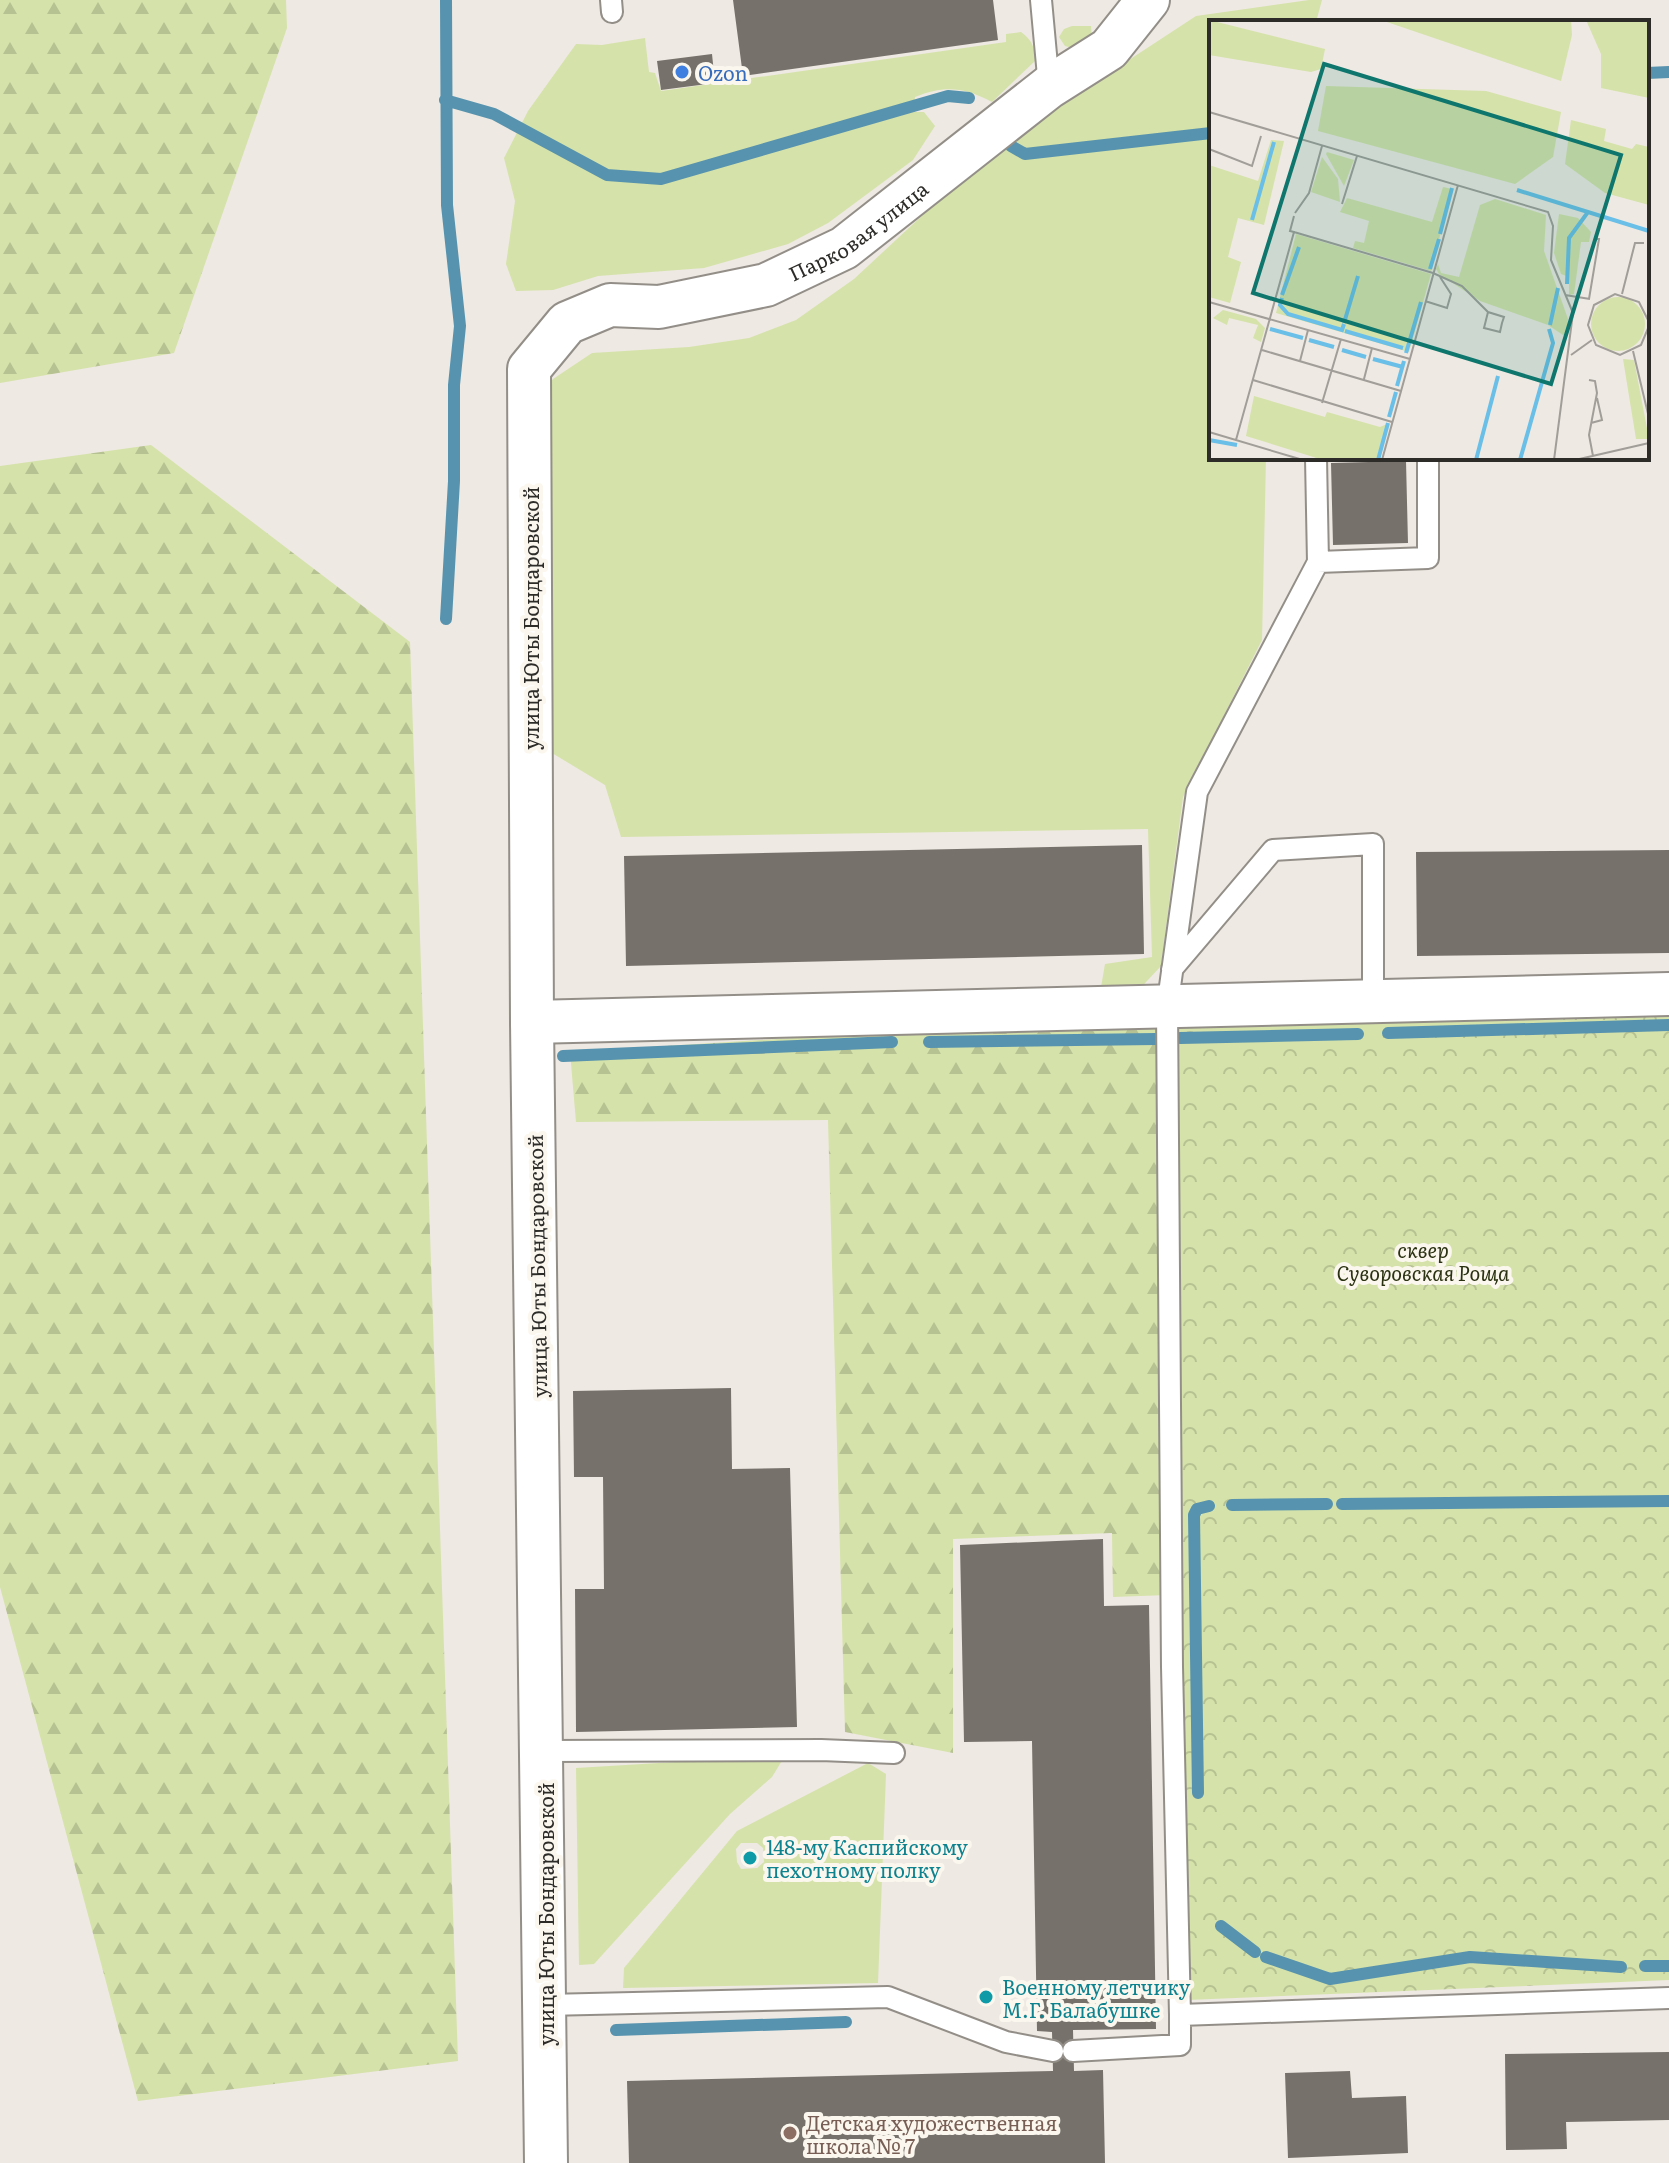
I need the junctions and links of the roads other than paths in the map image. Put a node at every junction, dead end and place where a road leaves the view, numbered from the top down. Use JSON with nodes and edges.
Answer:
{"nodes":[{"id":1,"x":1041,"y":0,"type":"edge"},
{"id":2,"x":1148,"y":0,"type":"edge"},
{"id":3,"x":1049,"y":87,"type":"junction"},
{"id":4,"x":529,"y":369,"type":"joint"},
{"id":5,"x":1316,"y":460,"type":"edge"},
{"id":6,"x":1428,"y":460,"type":"edge"},
{"id":7,"x":1318,"y":562,"type":"junction"},
{"id":8,"x":1170,"y":989,"type":"junction"},
{"id":9,"x":1669,"y":994,"type":"edge"},
{"id":10,"x":1373,"y":1002,"type":"junction"},
{"id":11,"x":532,"y":1022,"type":"junction"},
{"id":12,"x":543,"y":1751,"type":"junction"},
{"id":13,"x":894,"y":1753,"type":"dead end"},
{"id":14,"x":1669,"y":1998,"type":"edge"},
{"id":15,"x":546,"y":2005,"type":"junction"},
{"id":16,"x":1180,"y":2015,"type":"junction"},
{"id":17,"x":546,"y":2163,"type":"edge"}],
"edges":[{"from":1,"to":3,"type":"lane"},
{"from":2,"to":3,"type":"street","name":"Парковая улица"},
{"from":3,"to":4,"type":"street","name":"Парковая улица"},
{"from":4,"to":11,"type":"street","name":"улица Юты Бондаровской"},
{"from":5,"to":7,"type":"lane"},
{"from":6,"to":7,"type":"lane"},
{"from":7,"to":8,"type":"lane"},
{"from":8,"to":10,"type":"street"},
{"from":8,"to":10,"type":"lane"},
{"from":8,"to":11,"type":"street"},
{"from":8,"to":16,"type":"lane"},
{"from":9,"to":10,"type":"street"},
{"from":11,"to":12,"type":"street","name":"улица Юты Бондаровской"},
{"from":12,"to":13,"type":"lane"},
{"from":12,"to":15,"type":"street","name":"улица Юты Бондаровской"},
{"from":14,"to":16,"type":"lane"},
{"from":15,"to":16,"type":"lane"},
{"from":15,"to":17,"type":"street","name":"улица Юты Бондаровской"}]}
